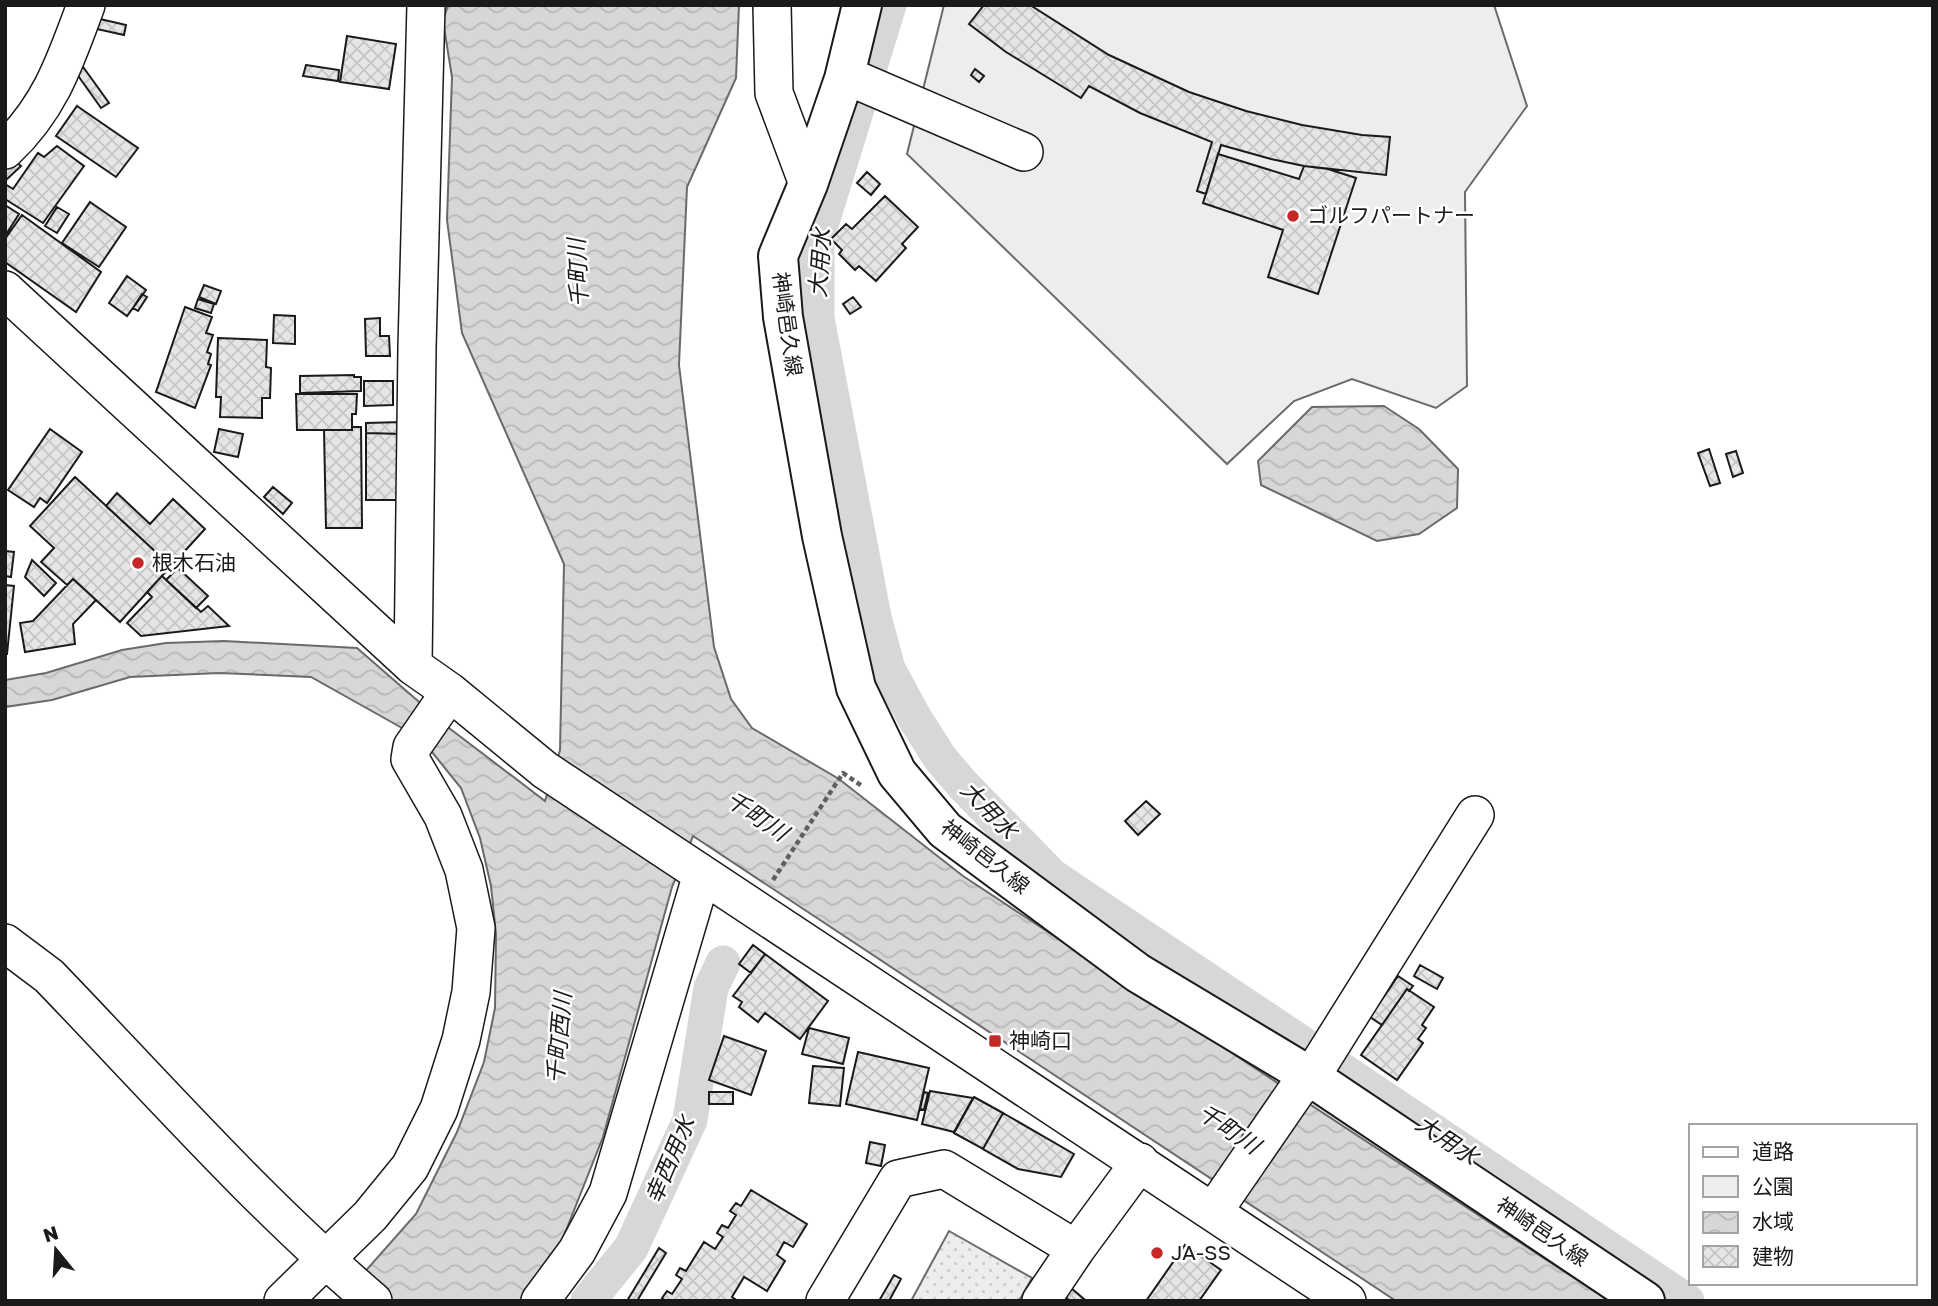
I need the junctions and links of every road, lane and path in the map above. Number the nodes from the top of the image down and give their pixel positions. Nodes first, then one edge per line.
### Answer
1 (86, 5) edge
2 (426, 5) edge
3 (772, 5) edge
4 (862, 5) edge
5 (859, 83) junction
6 (5, 150) edge
7 (1024, 152) dead end
8 (808, 184) junction
9 (5, 290) edge
10 (413, 666) junction
11 (444, 699) junction
12 (839, 779) dead end
13 (1475, 815) dead end
14 (693, 869) junction
15 (771, 883) dead end
16 (5, 943) edge
17 (1304, 1084) junction
18 (1140, 1162) junction
19 (1219, 1205) junction
20 (1076, 1249) junction
21 (331, 1264) junction
22 (1335, 1298) edge
23 (283, 1301) edge
24 (373, 1301) edge
25 (540, 1301) edge
26 (825, 1301) edge
27 (1041, 1301) edge
28 (1645, 1301) edge

1 - 6 street
2 - 10 street
3 - 8 street
4 - 5 main road, 神崎邑久線
5 - 7 street
5 - 8 main road, 神崎邑久線
8 - 17 main road, 神崎邑久線
9 - 10 street
10 - 11 street
11 - 14 street
11 - 21 street
12 - 15 path
13 - 17 street
14 - 18 street
14 - 25 street
16 - 21 street
17 - 19 street
17 - 28 main road, 神崎邑久線
18 - 19 street
18 - 20 street
19 - 22 street
20 - 26 street
20 - 27 street
21 - 23 street
21 - 24 street

